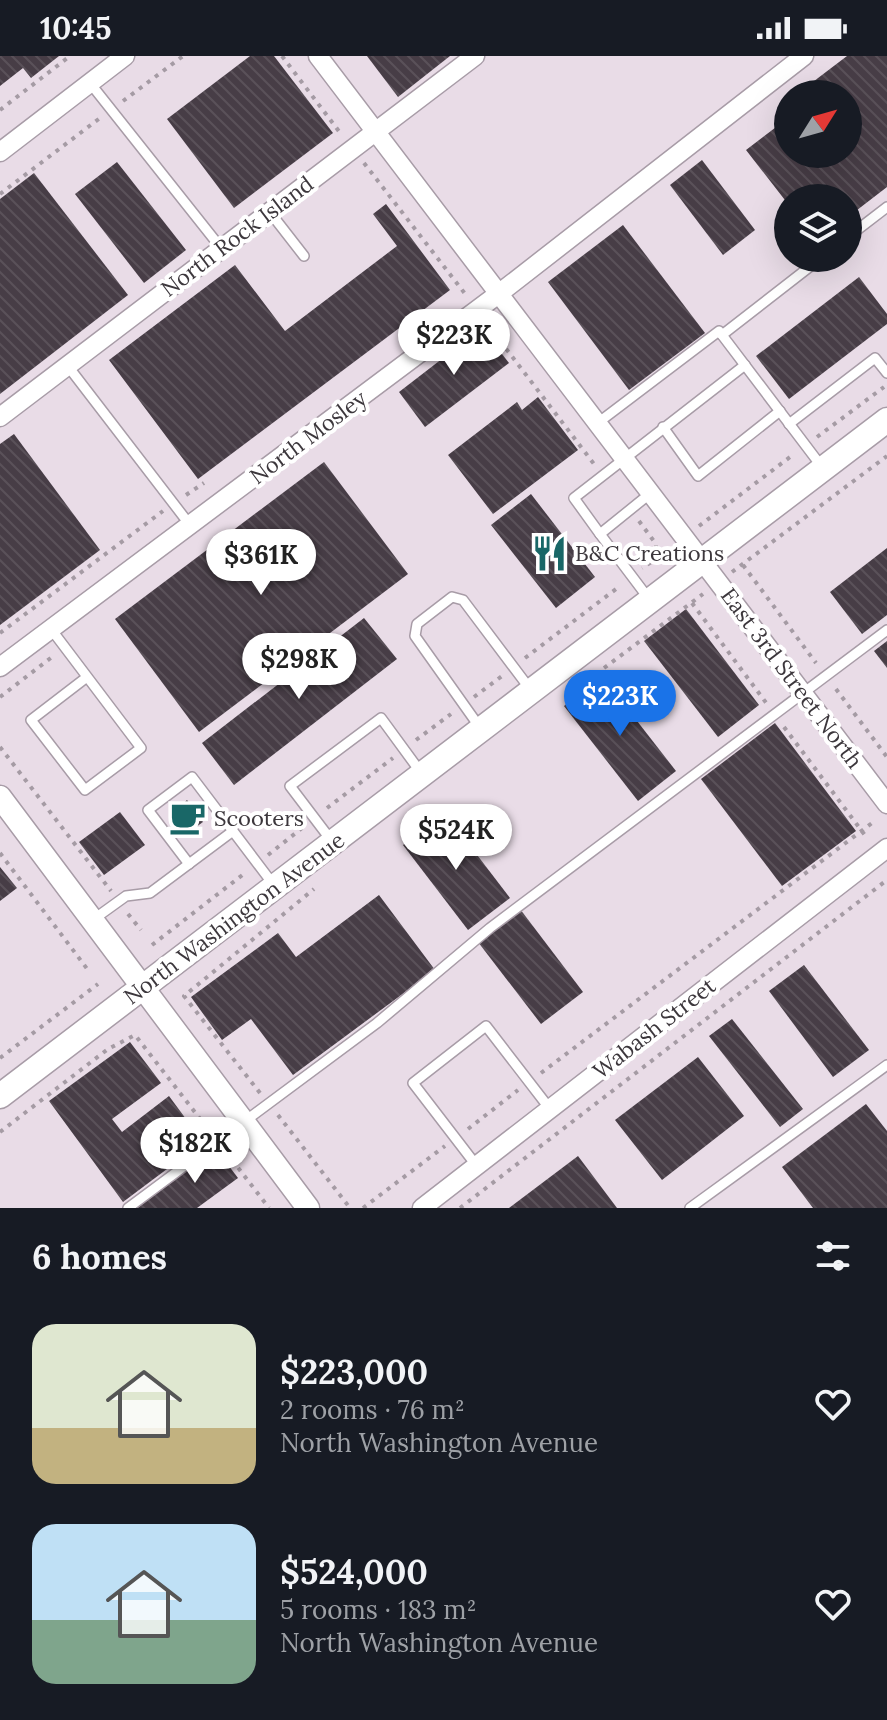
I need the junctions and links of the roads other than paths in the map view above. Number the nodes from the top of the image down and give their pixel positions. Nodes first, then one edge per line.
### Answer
1 (125, 56) edge
2 (318, 56) edge
3 (475, 56) edge
4 (804, 56) edge
5 (90, 83) junction
6 (376, 130) junction
7 (0, 152) edge
8 (887, 207) edge
9 (269, 211) junction
10 (862, 226) edge
11 (221, 248) junction
12 (304, 256) dead end
13 (803, 272) edge
14 (501, 292) junction
15 (722, 335) junction
16 (67, 365) junction
17 (745, 365) junction
18 (887, 373) edge
19 (780, 411) junction
20 (0, 417) edge
21 (887, 420) edge
22 (599, 422) junction
23 (789, 424) junction
24 (663, 427) junction
25 (625, 456) junction
26 (824, 469) junction
27 (652, 492) junction
28 (190, 525) junction
29 (600, 534) junction
30 (705, 561) junction
31 (651, 602) junction
32 (51, 629) junction
33 (887, 630) edge
34 (0, 667) edge
35 (87, 677) junction
36 (532, 692) junction
37 (803, 693) junction
38 (482, 730) junction
39 (422, 775) junction
40 (0, 797) edge
41 (883, 811) edge
42 (233, 831) junction
43 (333, 843) junction
44 (883, 852) edge
45 (189, 864) junction
46 (275, 886) junction
47 (94, 919) junction
48 (143, 987) junction
49 (887, 1065) edge
50 (0, 1096) edge
51 (550, 1109) junction
52 (243, 1120) junction
53 (476, 1165) junction
54 (128, 1208) edge
55 (308, 1208) edge
56 (422, 1208) edge
57 (690, 1208) edge

1 - 5 street
2 - 6 street, East 3rd Street North
3 - 6 street, North Rock Island
4 - 14 street, North Mosley
5 - 7 street
5 - 11 lane
6 - 9 street, North Rock Island
6 - 14 street, East 3rd Street North
8 - 10 lane
9 - 11 street, North Rock Island
9 - 12 lane
11 - 16 street, North Rock Island
13 - 15 lane
14 - 22 street, East 3rd Street North
14 - 28 street, North Mosley
15 - 17 lane
15 - 22 lane
16 - 20 street, North Rock Island
16 - 28 lane
17 - 19 lane
17 - 24 lane
18 - 23 lane
19 - 23 lane
19 - 24 lane
21 - 26 main road, North Washington Avenue
22 - 25 street, East 3rd Street North
23 - 26 lane
24 - 25 lane
25 - 27 street, East 3rd Street North
25 - 29 lane
26 - 30 main road, North Washington Avenue
27 - 29 lane
27 - 30 street, East 3rd Street North
28 - 32 street, North Mosley
29 - 31 lane
30 - 31 main road, North Washington Avenue
30 - 37 street, East 3rd Street North
31 - 36 main road, North Washington Avenue
32 - 34 street, North Mosley
32 - 35 lane
33 - 37 lane
35 - 35 lane
36 - 38 main road, North Washington Avenue
36 - 38 lane
37 - 41 street, East 3rd Street North
37 - 52 lane
38 - 39 main road, North Washington Avenue
39 - 43 main road, North Washington Avenue
39 - 43 lane
40 - 47 street
42 - 45 lane
42 - 45 lane
42 - 46 lane
43 - 46 main road, North Washington Avenue
44 - 51 street, Wabash Street
45 - 47 lane
46 - 48 main road, North Washington Avenue
47 - 48 street
48 - 50 main road, North Washington Avenue
48 - 52 street
49 - 57 lane
51 - 53 street, Wabash Street
51 - 53 lane
52 - 54 lane
52 - 55 street
53 - 56 street, Wabash Street

